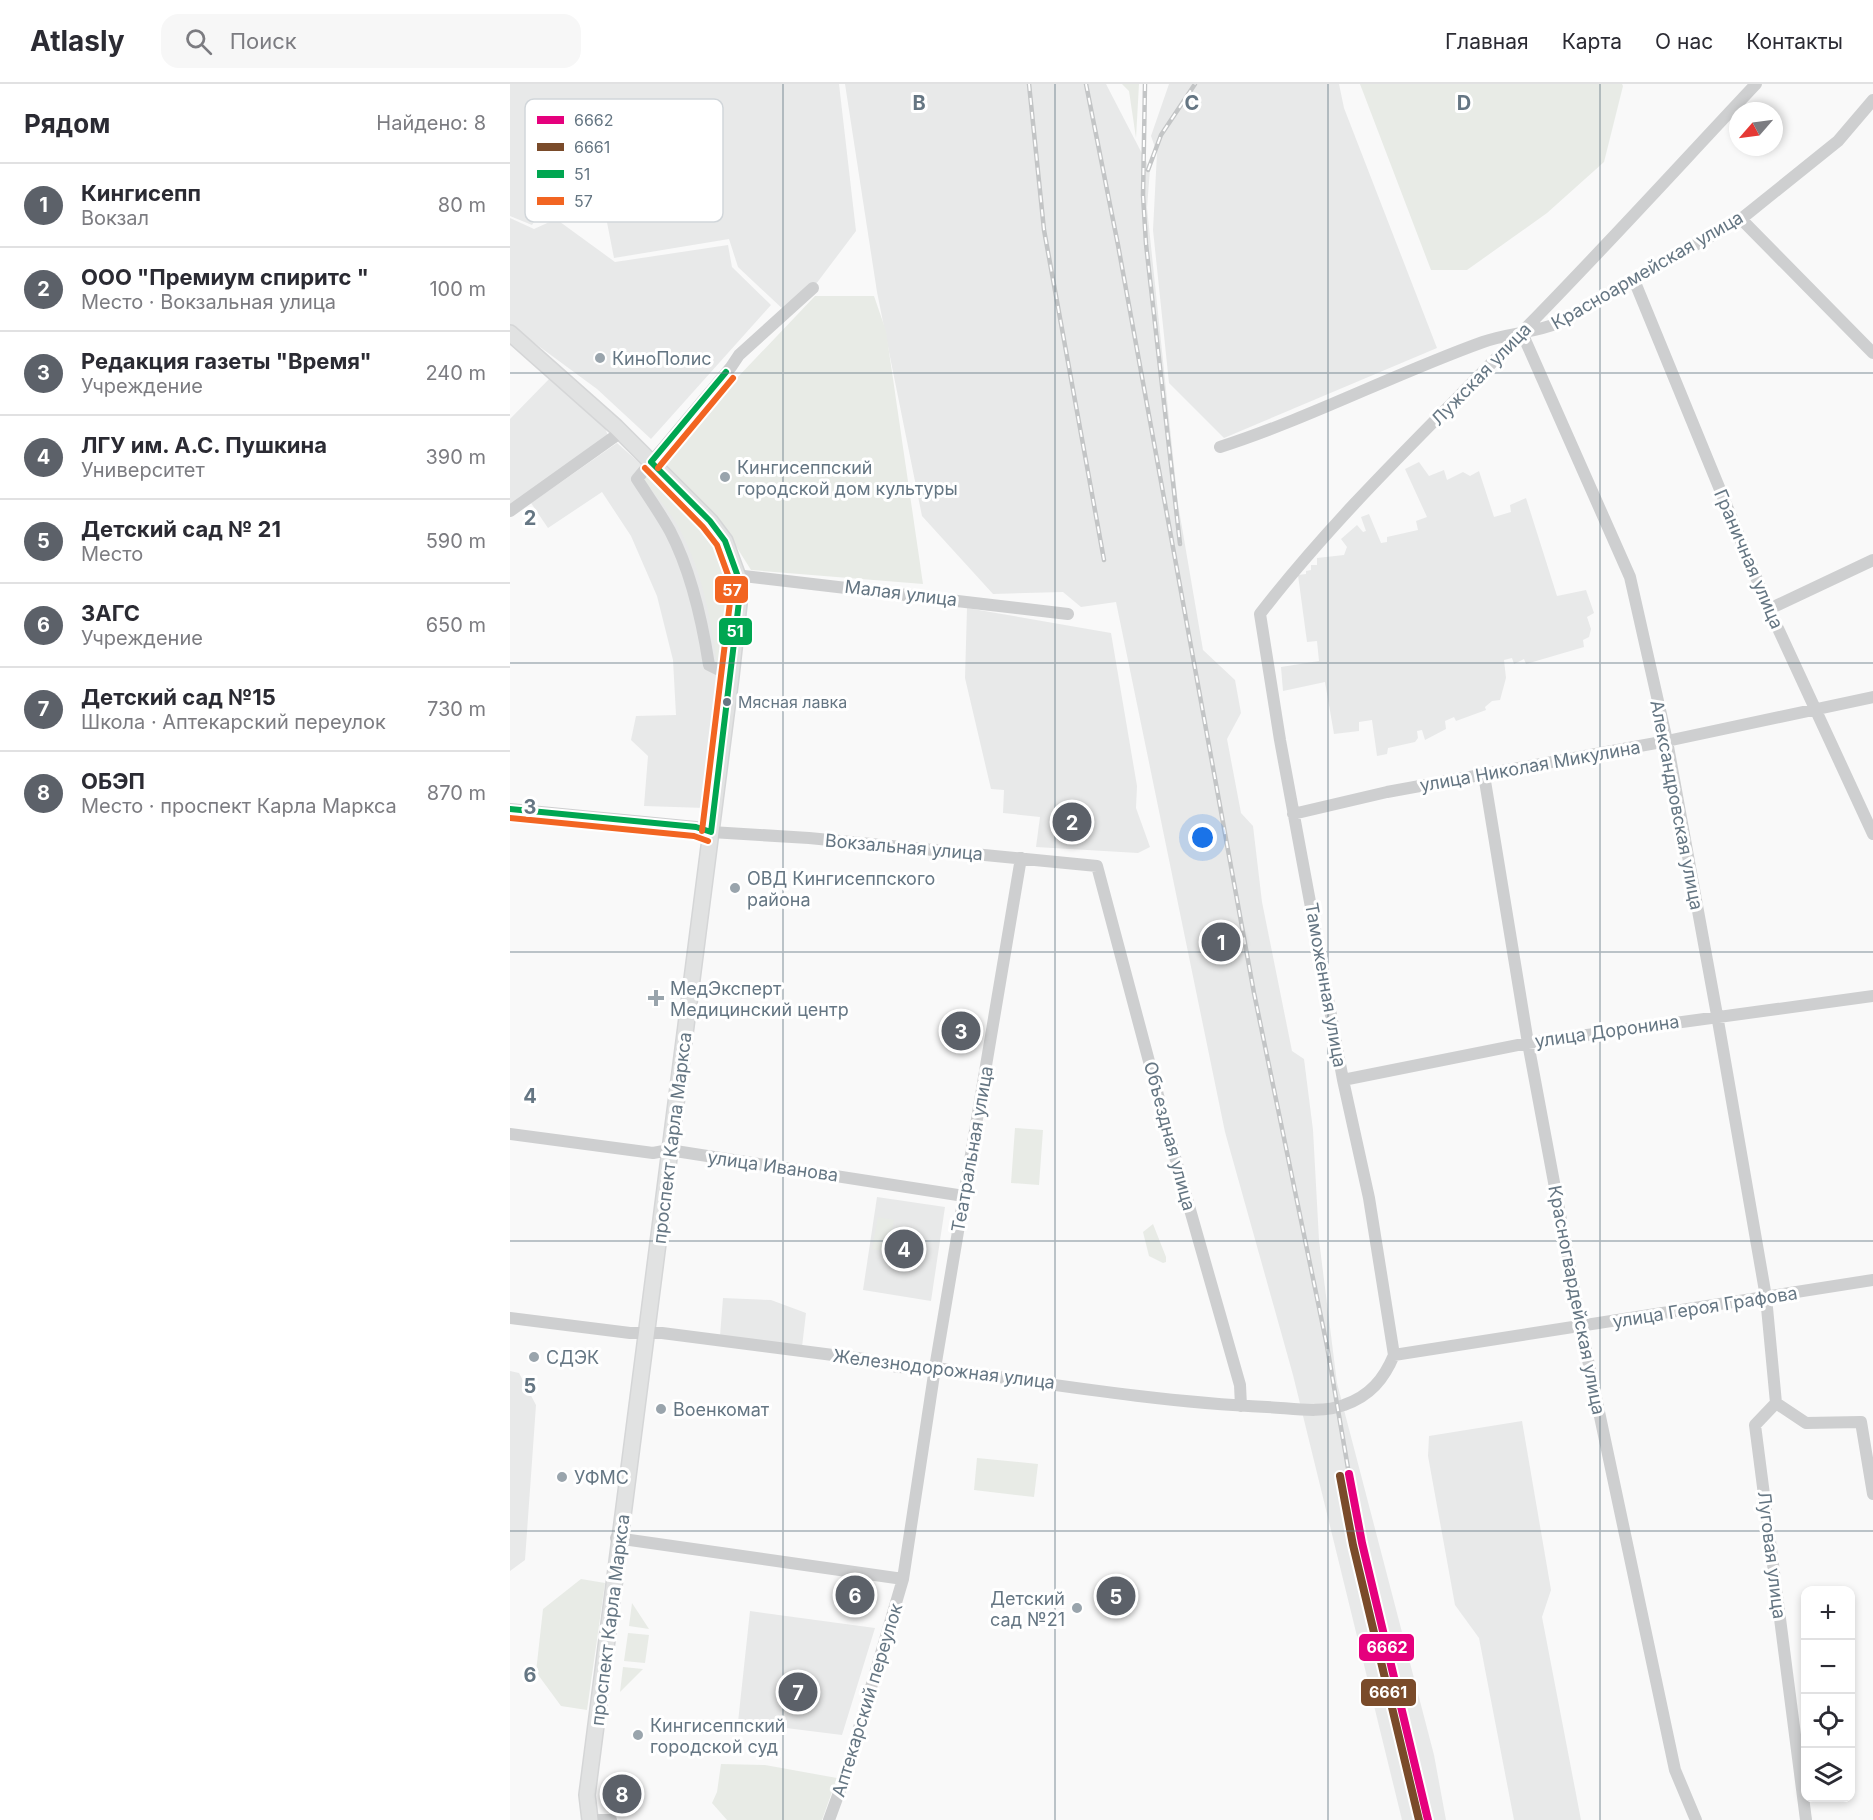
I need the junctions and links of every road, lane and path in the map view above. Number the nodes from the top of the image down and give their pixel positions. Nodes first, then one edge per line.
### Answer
1 (1756, 84) edge
2 (1873, 100) edge
3 (1741, 219) junction
4 (1634, 280) junction
5 (813, 288) dead end
6 (1522, 333) junction
7 (510, 335) edge
8 (1873, 353) edge
9 (619, 433) junction
10 (1220, 447) dead end
11 (651, 464) junction
12 (510, 511) edge
13 (1873, 560) edge
14 (737, 575) junction
15 (1769, 609) junction
16 (1068, 614) dead end
17 (1260, 614) joint
18 (729, 675) junction
19 (1873, 697) edge
20 (1814, 708) junction
21 (1667, 741) junction
22 (1484, 775) junction
23 (510, 809) edge
24 (1293, 814) junction
25 (709, 831) junction
26 (1873, 834) edge
27 (1021, 858) junction
28 (1097, 866) joint
29 (1873, 996) edge
30 (1718, 1015) junction
31 (1528, 1042) junction
32 (1343, 1080) junction
33 (510, 1134) edge
34 (667, 1150) junction
35 (964, 1196) junction
36 (1873, 1280) edge
37 (1766, 1297) junction
38 (510, 1318) edge
39 (1581, 1327) junction
40 (644, 1333) junction
41 (1394, 1355) junction
42 (935, 1368) junction
43 (1776, 1402) junction
44 (1241, 1406) junction
45 (1873, 1494) edge
46 (618, 1538) junction
47 (903, 1579) junction
48 (590, 1820) edge
49 (598, 1820) edge
50 (611, 1820) edge
51 (829, 1820) edge
52 (1696, 1820) edge
53 (1806, 1820) edge

1 - 6 street, Лужская улица
2 - 3 street, Красноармейская улица
3 - 4 street, Красноармейская улица
3 - 8 street
4 - 6 street, Красноармейская улица
4 - 15 street, Граничная улица
5 - 11 street
6 - 10 street, Красноармейская улица
6 - 17 street, Лужская улица
6 - 21 street, Александровская улица
7 - 9 main road, проспект Карла Маркса
9 - 11 main road, проспект Карла Маркса
9 - 12 street
11 - 14 main road, проспект Карла Маркса
11 - 18 street
13 - 15 street
14 - 16 street, Малая улица
14 - 18 main road, проспект Карла Маркса
15 - 20 street, Граничная улица
17 - 24 street, Таможенная улица
18 - 25 main road, проспект Карла Маркса
19 - 20 street, улица Николая Микулина
20 - 21 street, улица Николая Микулина
20 - 26 street, Граничная улица
21 - 22 street, улица Николая Микулина
21 - 30 street, Александровская улица
22 - 24 street, улица Николая Микулина
22 - 31 street, Красногвардейская улица
23 - 25 street, Вокзальная улица
24 - 32 street, Таможенная улица
25 - 27 street, Вокзальная улица
25 - 34 main road, проспект Карла Маркса
27 - 28 street, Вокзальная улица
27 - 35 street, Театральная улица
28 - 44 street, Объездная улица
29 - 30 street, улица Доронина
30 - 31 street, улица Доронина
30 - 37 street, Александровская улица
31 - 32 street, улица Доронина
31 - 39 street, Красногвардейская улица
32 - 41 street, Таможенная улица
33 - 34 street, улица Иванова
34 - 35 street, улица Иванова
34 - 40 main road, проспект Карла Маркса
35 - 42 street, Театральная улица
36 - 37 street, улица Героя Графова
37 - 39 street, улица Героя Графова
37 - 43 street
38 - 40 street, Железнодорожная улица
39 - 41 street, улица Героя Графова
39 - 52 street, Красногвардейская улица
40 - 42 street, Железнодорожная улица
40 - 46 main road, проспект Карла Маркса
41 - 44 street, Железнодорожная улица
42 - 44 street, Железнодорожная улица
42 - 47 street, Аптекарский переулок
43 - 45 street
43 - 53 street, Луговая улица
46 - 47 street, Аптекарский переулок
46 - 48 main road, проспект Карла Маркса
47 - 51 street, Аптекарский переулок
49 - 50 street

